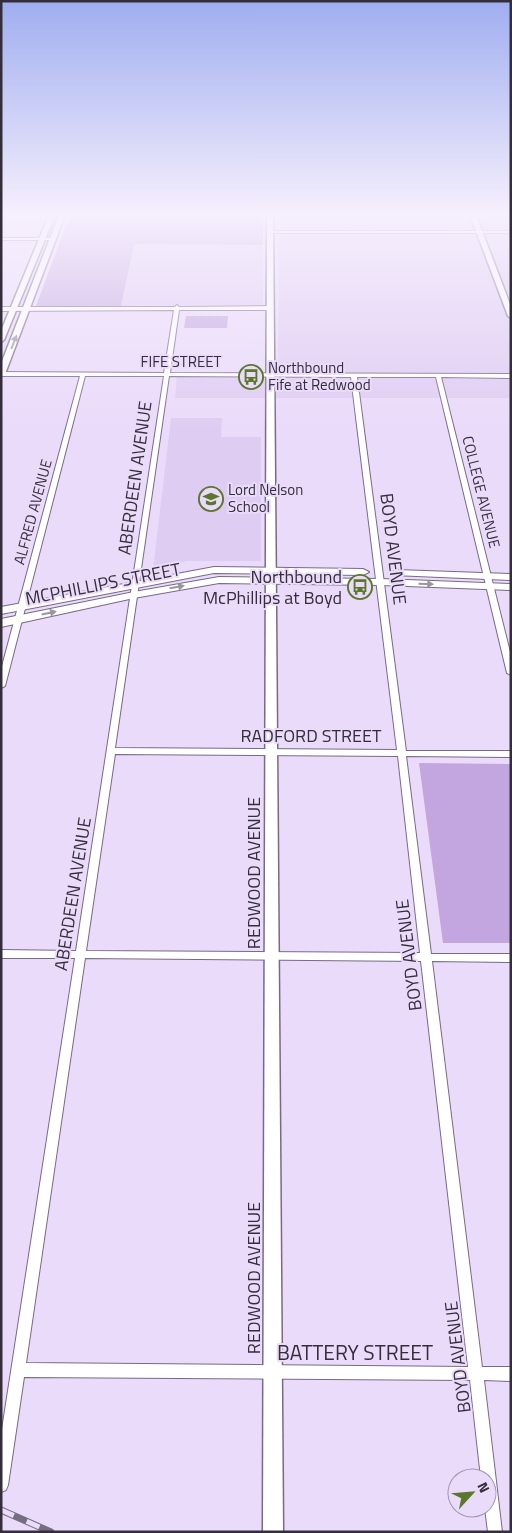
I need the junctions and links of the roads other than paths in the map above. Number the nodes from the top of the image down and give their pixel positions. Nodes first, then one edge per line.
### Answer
1 (23, 287) edge
2 (35, 287) edge
3 (271, 287) edge
4 (500, 287) edge
5 (177, 307) junction
6 (271, 308) junction
7 (1, 309) edge
8 (14, 309) junction
9 (26, 309) junction
10 (511, 316) edge
11 (1, 340) edge
12 (1, 374) edge
13 (83, 374) junction
14 (168, 374) junction
15 (271, 375) junction
16 (354, 375) junction
17 (438, 375) junction
18 (511, 376) edge
19 (271, 575) junction
20 (511, 577) edge
21 (380, 578) junction
22 (489, 581) junction
23 (511, 587) edge
24 (136, 589) junction
25 (1, 611) edge
26 (20, 613) junction
27 (1, 622) edge
28 (511, 673) edge
29 (1, 686) edge
30 (112, 751) junction
31 (273, 752) junction
32 (402, 753) junction
33 (511, 754) edge
34 (1, 954) edge
35 (81, 955) junction
36 (273, 956) junction
37 (426, 957) junction
38 (511, 958) edge
39 (18, 1370) junction
40 (273, 1372) junction
41 (476, 1374) junction
42 (511, 1374) edge
43 (1, 1485) edge
44 (273, 1532) edge
45 (495, 1532) edge

1 - 8 street
2 - 9 street
3 - 6 street, REDWOOD AVENUE
4 - 10 street
5 - 6 street
5 - 9 street
5 - 14 street, ABERDEEN AVENUE
6 - 15 street, REDWOOD AVENUE
7 - 8 street
8 - 9 street
8 - 11 street
12 -> 9 street
12 - 13 street, FIFE STREET
13 - 14 street, FIFE STREET
13 - 26 street, ALFRED AVENUE
14 - 15 street, FIFE STREET
14 - 24 street, ABERDEEN AVENUE
15 - 16 street, FIFE STREET
15 - 19 street, REDWOOD AVENUE
16 - 17 street, FIFE STREET
16 - 21 street, BOYD AVENUE
17 - 18 street, FIFE STREET
17 - 22 street, COLLEGE AVENUE
19 - 21 main road, MCPHILLIPS STREET
19 - 24 main road, MCPHILLIPS STREET
19 - 31 street, REDWOOD AVENUE
20 - 22 main road, MCPHILLIPS STREET
21 - 22 main road, MCPHILLIPS STREET
21 - 32 street, BOYD AVENUE
22 - 23 main road, MCPHILLIPS STREET
22 - 28 street, COLLEGE AVENUE
24 - 26 main road, MCPHILLIPS STREET
24 - 30 street, ABERDEEN AVENUE
25 - 26 main road, MCPHILLIPS STREET
26 - 27 main road, MCPHILLIPS STREET
26 - 29 street, ALFRED AVENUE
30 - 31 street, RADFORD STREET
30 - 35 street, ABERDEEN AVENUE
31 - 32 street, RADFORD STREET
31 - 36 street, REDWOOD AVENUE
32 - 33 street, RADFORD STREET
32 - 37 street, BOYD AVENUE
34 - 35 street
35 - 36 street
35 - 39 street, ABERDEEN AVENUE
36 - 37 street
36 - 40 street, REDWOOD AVENUE
37 - 38 street
37 - 41 street, BOYD AVENUE
39 - 40 street, BATTERY STREET
39 - 43 street, ABERDEEN AVENUE
40 - 41 street, BATTERY STREET
40 - 44 street, REDWOOD AVENUE
41 - 42 street, BATTERY STREET
41 - 45 street, BOYD AVENUE

